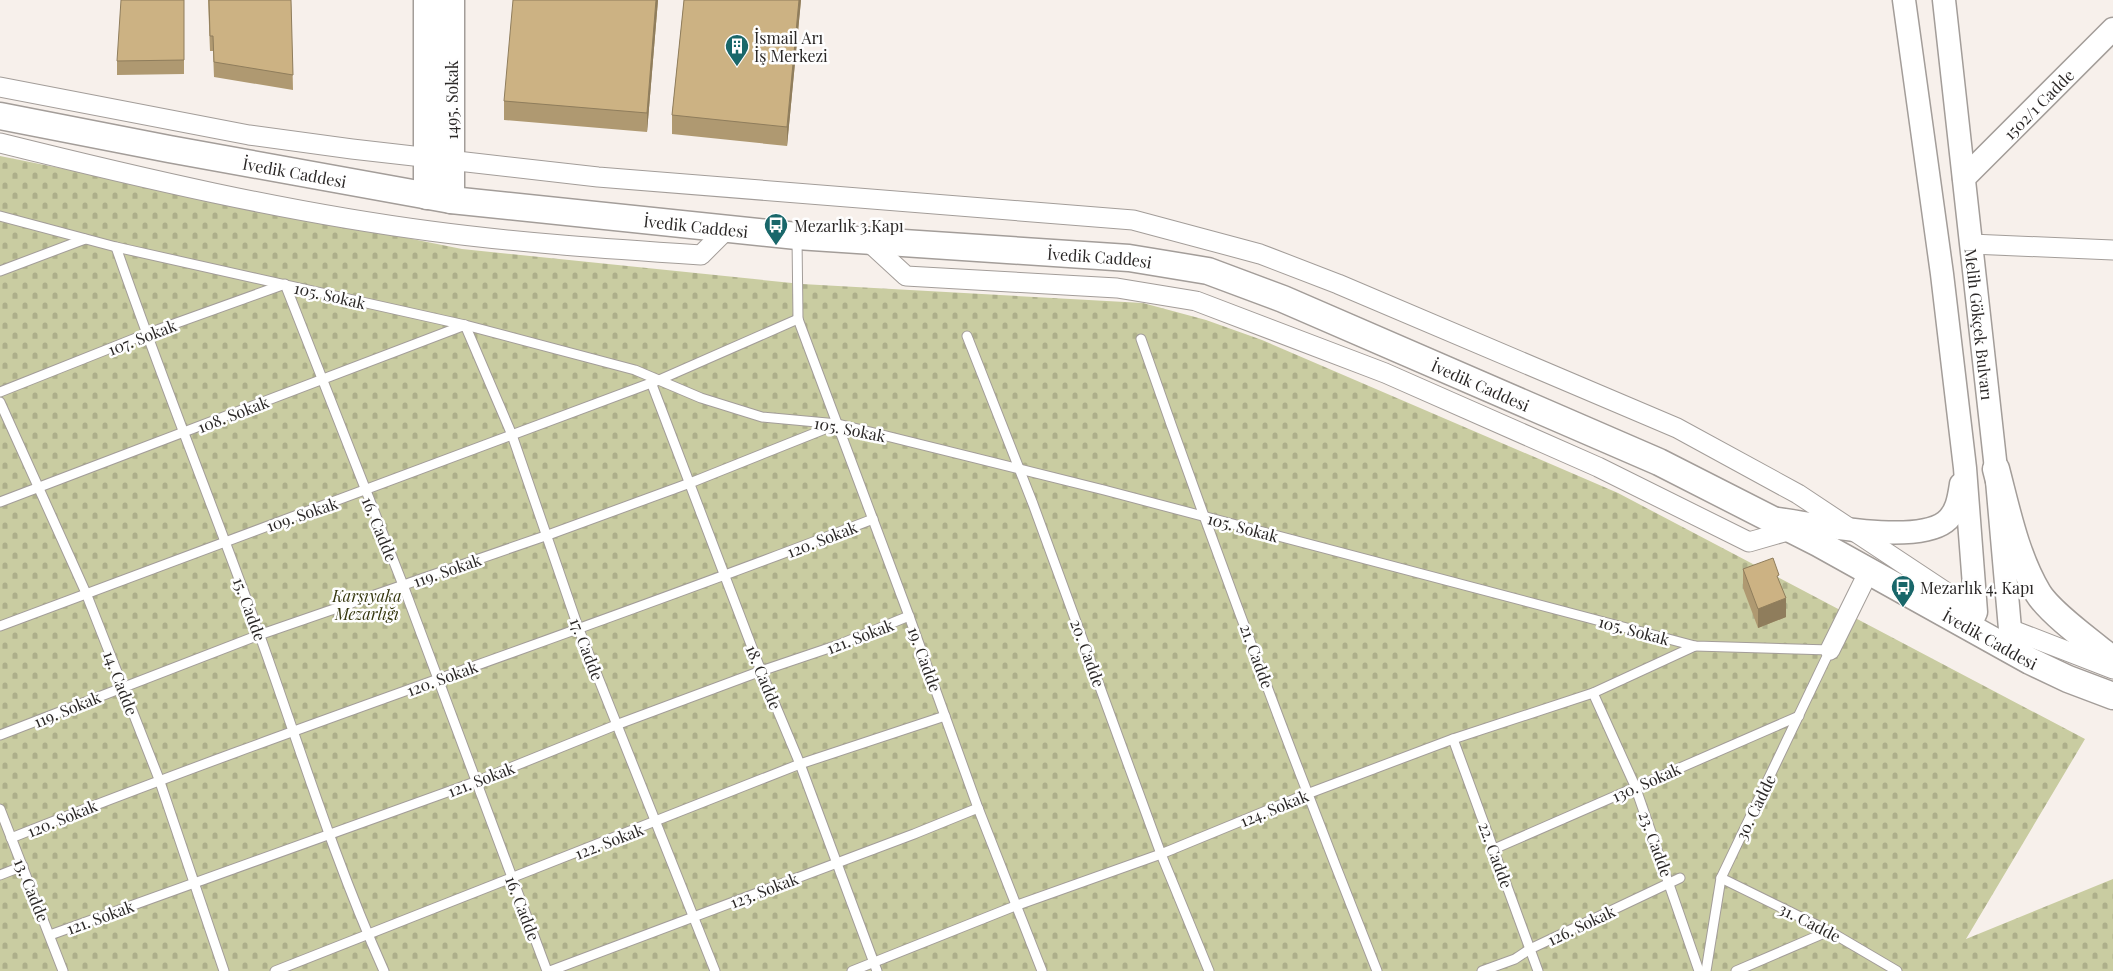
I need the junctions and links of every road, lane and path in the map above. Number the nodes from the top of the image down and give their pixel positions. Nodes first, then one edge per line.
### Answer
1 (427, 0) edge
2 (451, 0) edge
3 (1904, 0) edge
4 (1944, 0) edge
5 (2113, 29) edge
6 (0, 88) edge
7 (0, 116) edge
8 (0, 143) edge
9 (169, 150) junction
10 (439, 159) junction
11 (1964, 178) junction
12 (163, 181) junction
13 (439, 198) junction
14 (0, 216) edge
15 (726, 230) junction
16 (796, 236) junction
17 (85, 239) junction
18 (869, 242) junction
19 (1971, 244) junction
20 (116, 247) junction
21 (2113, 250) edge
22 (0, 272) edge
23 (285, 284) junction
24 (798, 319) junction
25 (465, 325) junction
26 (146, 334) junction
27 (967, 336) dead end
28 (1141, 339) dead end
29 (323, 380) junction
30 (655, 381) junction
31 (0, 392) edge
32 (0, 402) edge
33 (838, 424) junction
34 (183, 433) junction
35 (512, 434) junction
36 (1964, 468) junction
37 (1996, 469) junction
38 (1019, 470) junction
39 (690, 483) junction
40 (39, 488) junction
41 (365, 491) junction
42 (0, 502) edge
43 (1203, 516) junction
44 (1767, 517) junction
45 (873, 519) junction
46 (1849, 528) junction
47 (1791, 530) junction
48 (548, 535) junction
49 (224, 541) junction
50 (1868, 571) junction
51 (725, 576) junction
52 (403, 585) junction
53 (86, 593) junction
54 (909, 616) junction
55 (1972, 620) junction
56 (0, 626) edge
57 (578, 627) junction
58 (259, 635) junction
59 (2009, 639) junction
60 (1695, 646) junction
61 (1830, 650) junction
62 (2113, 660) edge
63 (2113, 669) edge
64 (761, 671) junction
65 (438, 680) junction
66 (123, 687) junction
67 (1593, 693) junction
68 (2113, 696) edge
69 (945, 716) junction
70 (1799, 716) junction
71 (616, 725) junction
72 (293, 730) junction
73 (0, 735) edge
74 (1453, 739) junction
75 (800, 764) junction
76 (159, 779) junction
77 (475, 782) junction
78 (1635, 786) junction
79 (1307, 794) junction
80 (978, 808) junction
81 (0, 809) edge
82 (654, 823) junction
83 (329, 835) junction
84 (11, 838) junction
85 (1494, 849) junction
86 (1162, 854) junction
87 (838, 862) junction
88 (22, 866) junction
89 (0, 875) edge
90 (512, 878) junction
91 (1680, 878) dead end
92 (1720, 878) junction
93 (195, 882) junction
94 (1670, 883) junction
95 (1014, 906) junction
96 (692, 917) junction
97 (1829, 931) junction
98 (367, 934) junction
99 (50, 935) junction
100 (1530, 949) junction
101 (875, 967) edge
102 (63, 971) edge
103 (224, 971) edge
104 (275, 971) edge
105 (384, 971) edge
106 (548, 971) edge
107 (715, 971) edge
108 (852, 971) edge
109 (1042, 971) edge
110 (1209, 971) edge
111 (1377, 971) edge
112 (1482, 971) edge
113 (1538, 971) edge
114 (1699, 971) edge
115 (1706, 971) edge
116 (1736, 971) edge
117 (1897, 971) edge

1 - 10 main road, 1495. Sokak
2 - 10 main road, 1495. Sokak
3 - 36 street, Melih Gökçek Bulvarı
4 - 11 street, Melih Gökçek Bulvarı
5 - 11 street, 1502/1 Cadde
6 - 10 street
7 - 9 main road, İvedik Caddesi
8 - 12 street
9 - 12 street
9 - 13 main road, İvedik Caddesi
10 - 13 main road, 1495. Sokak
10 - 46 street
11 - 19 street, Melih Gökçek Bulvarı
12 - 15 street
13 - 15 main road, İvedik Caddesi
14 - 17 lane, 105. Sokak
15 - 16 main road, İvedik Caddesi
16 - 18 main road, İvedik Caddesi
16 - 24 lane, 19. Cadde
17 - 20 lane, 105. Sokak
17 - 22 lane
18 - 44 main road, İvedik Caddesi
18 - 47 street
19 - 21 street
19 - 37 street, Melih Gökçek Bulvarı
20 - 23 lane, 105. Sokak
20 - 26 lane, 15. Cadde
23 - 25 lane, 105. Sokak
23 - 26 lane, 107. Sokak
23 - 29 lane, 16. Cadde
24 - 30 lane
24 - 33 lane, 19. Cadde
25 - 29 lane, 108. Sokak
25 - 30 lane, 105. Sokak
25 - 35 lane, 17. Cadde
26 - 31 lane, 107. Sokak
26 - 34 lane, 15. Cadde
27 - 38 lane, 20. Cadde
28 - 43 lane, 21. Cadde
29 - 34 lane, 108. Sokak
29 - 41 lane, 16. Cadde
30 - 33 lane, 105. Sokak
30 - 35 lane, 109. Sokak
30 - 39 lane, 18. Cadde
32 - 40 lane, 14. Cadde
33 - 38 lane, 105. Sokak
33 - 39 lane, 119. Sokak
33 - 45 lane, 19. Cadde
34 - 40 lane, 108. Sokak
34 - 49 lane, 15. Cadde
35 - 41 lane, 109. Sokak
35 - 48 lane, 17. Cadde
36 - 46 street
36 - 55 street, Melih Gökçek Bulvarı
37 - 59 street, Melih Gökçek Bulvarı
37 - 62 main road
38 - 43 lane, 105. Sokak
38 - 86 lane, 20. Cadde
39 - 48 lane, 119. Sokak
39 - 51 lane, 18. Cadde
40 - 42 lane, 108. Sokak
40 - 53 lane, 14. Cadde
41 - 49 lane, 109. Sokak
41 - 52 lane, 16. Cadde
43 - 60 lane, 105. Sokak
43 - 79 lane, 21. Cadde
44 - 46 street
44 - 47 main road, İvedik Caddesi
45 - 51 lane, 120. Sokak
45 - 54 lane, 19. Cadde
46 - 55 street
47 - 50 main road, İvedik Caddesi
48 - 52 lane, 119. Sokak
48 - 57 lane, 17. Cadde
49 - 53 lane, 109. Sokak
49 - 58 lane, 15. Cadde
50 - 55 main road, İvedik Caddesi
50 - 61 street
51 - 57 lane, 120. Sokak
51 - 64 lane, 18. Cadde
52 - 58 lane, 119. Sokak
52 - 65 lane, 16. Cadde
53 - 56 lane, 109. Sokak
53 - 66 lane, 14. Cadde
54 - 64 lane, 121. Sokak
54 - 69 lane, 19. Cadde
55 - 59 main road, İvedik Caddesi
57 - 65 lane, 120. Sokak
57 - 71 lane, 17. Cadde
58 - 66 lane, 119. Sokak
58 - 72 lane, 15. Cadde
59 - 63 street
59 - 68 main road, İvedik Caddesi
60 - 61 lane, 105. Sokak
60 - 67 lane, 124. Sokak
61 - 70 lane, 30. Cadde
64 - 71 lane, 121. Sokak
64 - 75 lane, 18. Cadde
65 - 72 lane, 120. Sokak
65 - 77 lane, 16. Cadde
66 - 73 lane, 119. Sokak
66 - 76 lane, 14. Cadde
67 - 74 lane, 124. Sokak
67 - 78 lane, 23. Cadde
69 - 75 lane, 122. Sokak
69 - 80 lane, 19. Cadde
70 - 78 lane, 130. Sokak
70 - 92 lane, 30. Cadde
71 - 77 lane, 121. Sokak
71 - 82 lane, 17. Cadde
72 - 76 lane, 120. Sokak
72 - 83 lane, 15. Cadde
74 - 79 lane, 124. Sokak
74 - 85 lane, 22. Cadde
75 - 82 lane, 122. Sokak
75 - 87 lane, 18. Cadde
76 - 84 lane, 120. Sokak
76 - 93 lane, 14. Cadde
77 - 83 lane, 121. Sokak
77 - 90 lane, 16. Cadde
78 - 85 lane, 130. Sokak
78 - 94 lane, 23. Cadde
79 - 86 lane, 124. Sokak
79 - 111 lane, 21. Cadde
80 - 87 lane, 123. Sokak
80 - 95 lane, 19. Cadde
81 - 84 lane, 13. Cadde
82 - 90 lane, 122. Sokak
82 - 96 lane, 17. Cadde
83 - 93 lane, 121. Sokak
83 - 98 lane, 15. Cadde
84 - 88 lane, 13. Cadde
85 - 100 lane, 22. Cadde
86 - 95 lane, 124. Sokak
86 - 110 lane, 20. Cadde
87 - 96 lane, 123. Sokak
87 - 101 lane, 18. Cadde
88 - 89 lane
88 - 99 lane, 13. Cadde
90 - 98 lane, 122. Sokak
90 - 106 lane, 16. Cadde
91 - 94 lane, 126. Sokak
92 - 97 lane, 31. Cadde
92 - 115 lane, 30. Cadde
93 - 99 lane, 121. Sokak
93 - 103 lane, 14. Cadde
94 - 100 lane, 126. Sokak
94 - 114 lane, 23. Cadde
95 - 101 lane, 124. Sokak
95 - 109 lane, 19. Cadde
96 - 106 lane, 123. Sokak
96 - 107 lane, 17. Cadde
97 - 116 lane
97 - 117 lane, 31. Cadde
98 - 104 lane, 122. Sokak
98 - 105 lane, 15. Cadde
99 - 102 lane, 13. Cadde
100 - 112 lane, 126. Sokak
100 - 113 lane, 22. Cadde
101 - 108 lane, 124. Sokak

